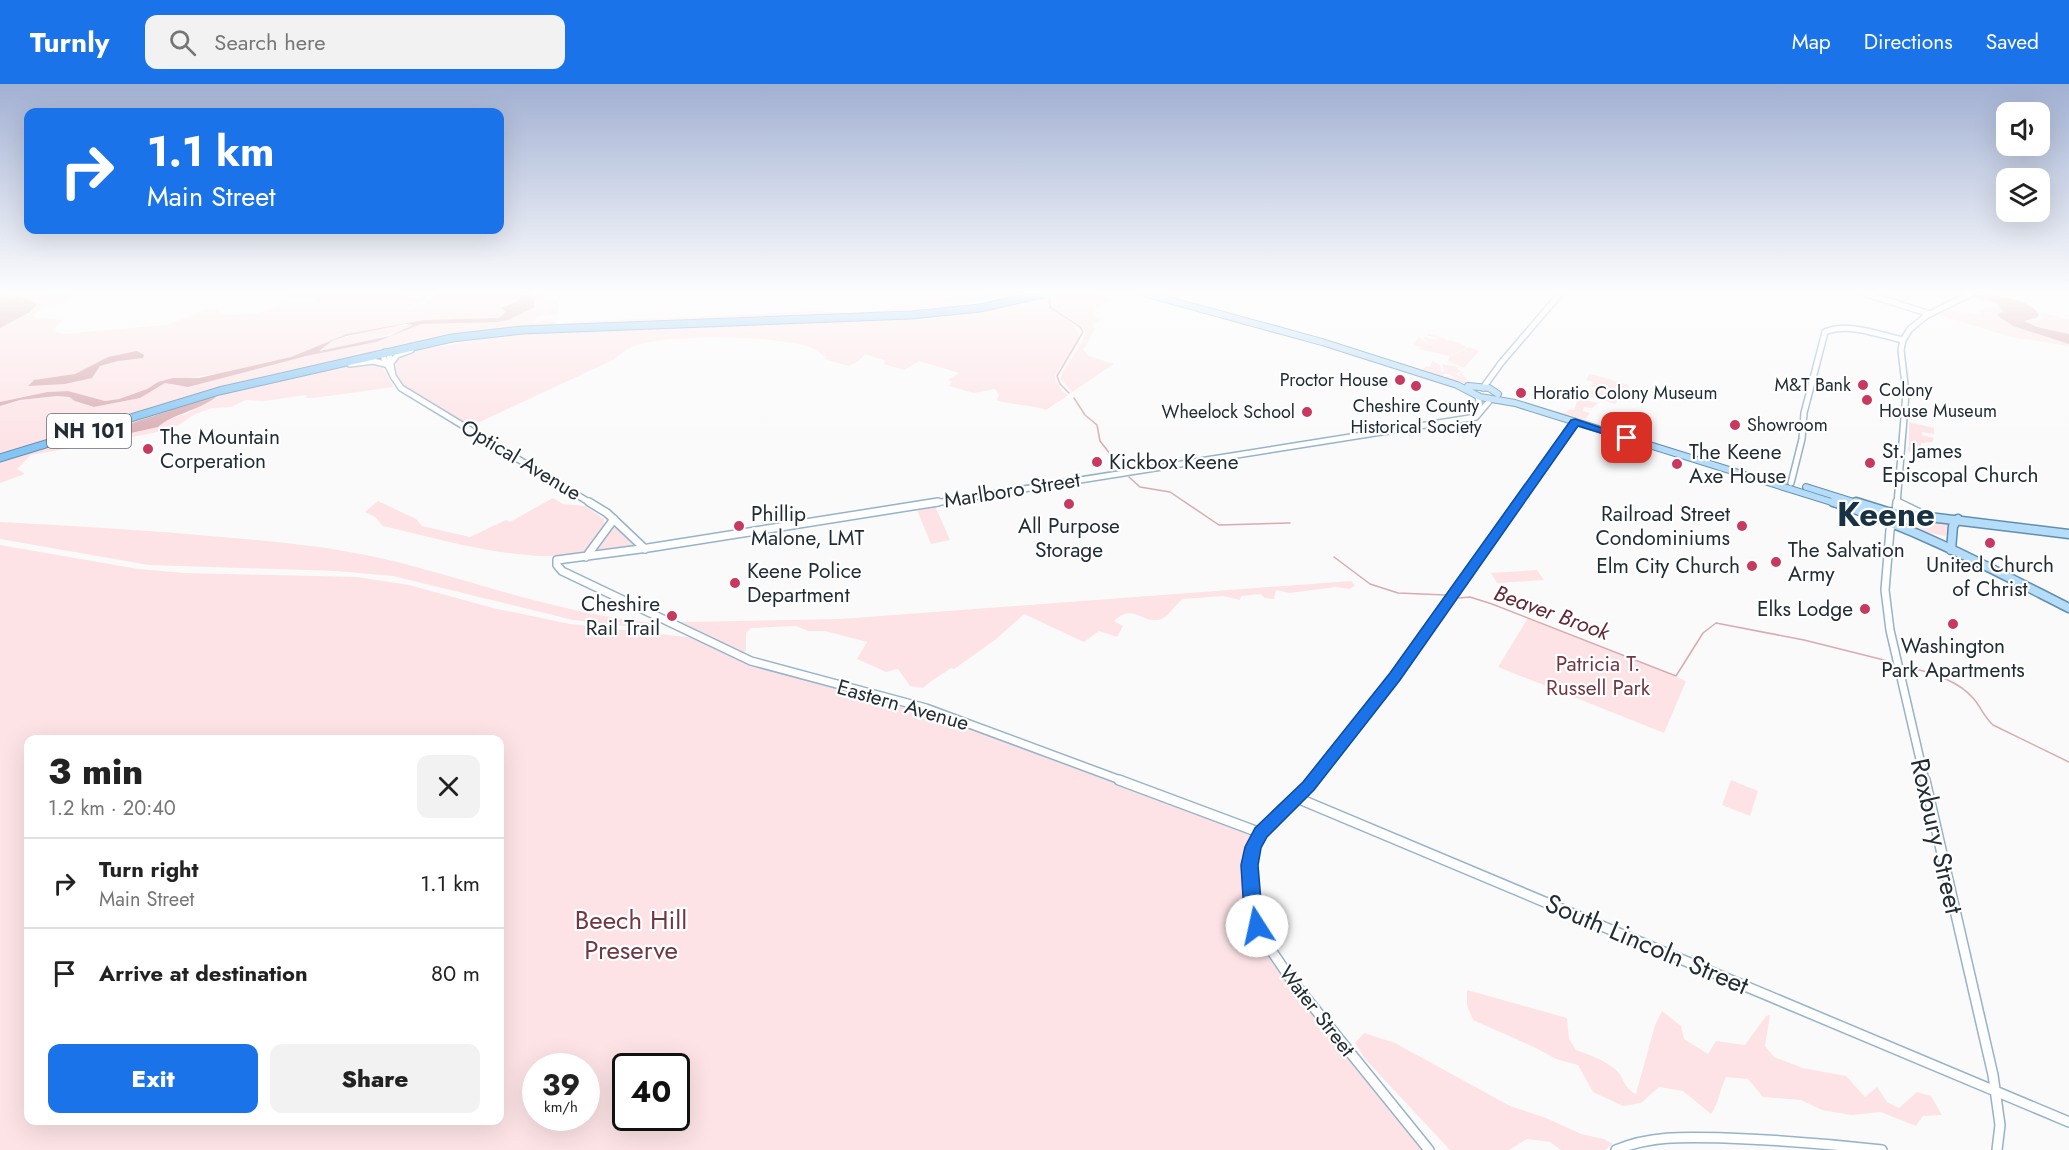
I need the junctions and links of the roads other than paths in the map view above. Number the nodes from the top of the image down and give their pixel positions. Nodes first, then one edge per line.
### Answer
1 (437, 344) edge
2 (443, 344) edge
3 (1324, 344) edge
4 (1517, 344) edge
5 (1521, 344) edge
6 (1822, 344) edge
7 (1902, 344) edge
8 (415, 349) junction
9 (386, 354) junction
10 (388, 363) junction
11 (330, 367) junction
12 (1479, 391) junction
13 (1495, 396) junction
14 (1504, 401) junction
15 (178, 403) junction
16 (1472, 417) junction
17 (1575, 422) junction
18 (0, 458) edge
19 (1791, 483) junction
20 (1897, 502) junction
21 (1875, 511) junction
22 (1896, 512) junction
23 (1918, 514) junction
24 (614, 519) junction
25 (1894, 522) junction
26 (1956, 523) junction
27 (1908, 527) junction
28 (2069, 534) edge
29 (1928, 537) junction
30 (1951, 539) junction
31 (645, 549) junction
32 (1951, 550) junction
33 (586, 557) junction
34 (556, 560) joint
35 (2069, 608) edge
36 (1297, 798) junction
37 (1261, 833) junction
38 (1996, 1090) junction
39 (2069, 1122) edge
40 (1429, 1150) edge
41 (1616, 1150) edge
42 (1882, 1150) edge
43 (1997, 1150) edge

1 - 9 highway, NH 101
2 - 8 highway, NH 101
3 - 12 main road
4 - 12 street
5 - 13 street
6 - 19 street
7 - 20 street
8 - 9 highway, NH 101
8 - 10 street
9 - 10 street
9 - 11 highway, NH 101
9 - 15 highway, NH 101
10 - 11 street
10 - 24 street, Optical Avenue
11 - 15 highway, NH 101
12 - 13 main road
12 - 16 street
13 - 14 main road
13 - 16 street
13 - 19 main road
14 - 16 street
14 - 17 main road
15 - 18 highway, NH 101
16 - 31 street, Marlboro Street
17 - 21 main road
17 - 36 street, Water Street
19 - 21 main road
20 - 22 street
20 - 23 street
21 - 22 main road
21 - 25 main road
22 - 23 main road
22 - 25 main road
23 - 26 main road
23 - 27 main road
24 - 31 street, Optical Avenue
24 - 33 street
25 - 27 main road
25 - 38 street, Roxbury Street
26 - 28 main road
26 - 30 main road
27 - 29 main road
29 - 30 main road
29 - 32 main road
30 - 32 main road
31 - 33 street, Marlboro Street
32 - 35 main road
33 - 34 street, Marlboro Street
34 - 37 street, Eastern Avenue
36 - 37 street, Water Street
36 - 38 street, South Lincoln Street
37 - 40 street, Water Street
38 - 39 street, South Lincoln Street
38 - 43 street, Roxbury Street
41 - 42 street

